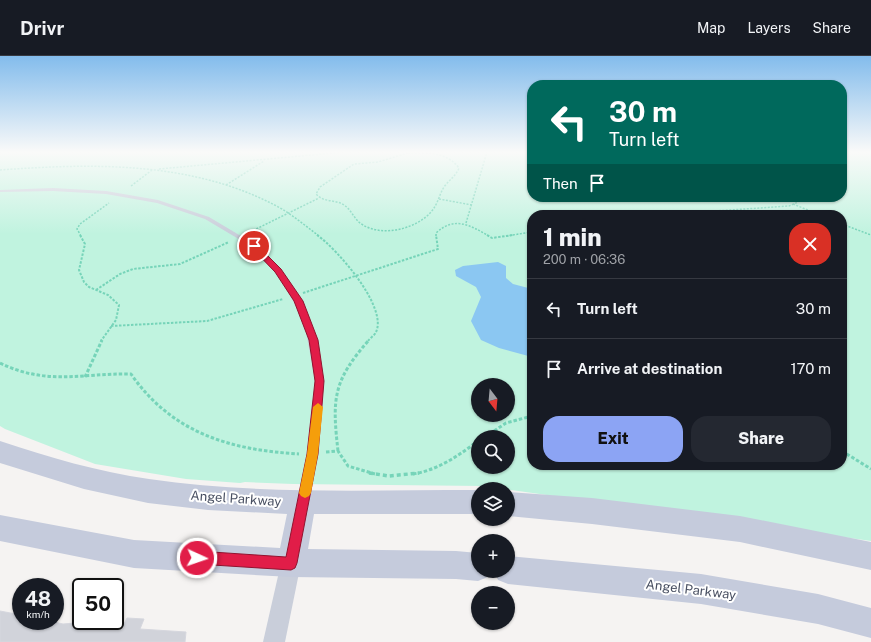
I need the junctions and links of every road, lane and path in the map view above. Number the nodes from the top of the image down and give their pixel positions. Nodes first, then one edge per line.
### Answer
1 (141, 179) edge
2 (235, 179) edge
3 (333, 179) edge
4 (452, 179) edge
5 (480, 179) edge
6 (226, 185) dead end
7 (0, 191) edge
8 (121, 194) junction
9 (319, 198) junction
10 (439, 199) junction
11 (795, 202) edge
12 (793, 204) junction
13 (472, 205) junction
14 (730, 210) edge
15 (808, 210) edge
16 (466, 224) junction
17 (847, 226) edge
18 (527, 233) edge
19 (241, 236) junction
20 (871, 236) edge
21 (96, 290) junction
22 (295, 295) junction
23 (111, 326) junction
24 (0, 363) edge
25 (85, 377) junction
26 (527, 417) edge
27 (495, 430) edge
28 (471, 446) edge
29 (0, 452) edge
30 (313, 454) junction
31 (847, 454) edge
32 (871, 469) edge
33 (303, 502) junction
34 (471, 502) edge
35 (515, 505) edge
36 (0, 528) edge
37 (871, 556) edge
38 (291, 563) junction
39 (471, 566) edge
40 (515, 571) edge
41 (871, 623) edge
42 (274, 642) edge

1 - 8 path
2 - 6 path
3 - 9 path
4 - 10 path
5 - 13 path
7 - 8 lane
8 - 19 lane
8 - 21 path
9 - 10 path
9 - 19 path
10 - 13 path
11 - 12 path
12 - 14 path
12 - 15 path
13 - 16 path
16 - 18 path
16 - 22 path
17 - 20 path
19 - 21 path
19 - 22 lane
21 - 23 path
22 - 23 path
22 - 30 lane
23 - 25 path
24 - 25 path
25 - 30 path
26 - 27 path
28 - 30 path
29 - 33 main road, Angel Parkway
30 - 33 lane
31 - 32 path
33 - 34 main road, Angel Parkway
33 - 38 main road
35 - 37 main road
36 - 38 main road
38 - 39 main road
38 - 42 street
40 - 41 main road, Angel Parkway

